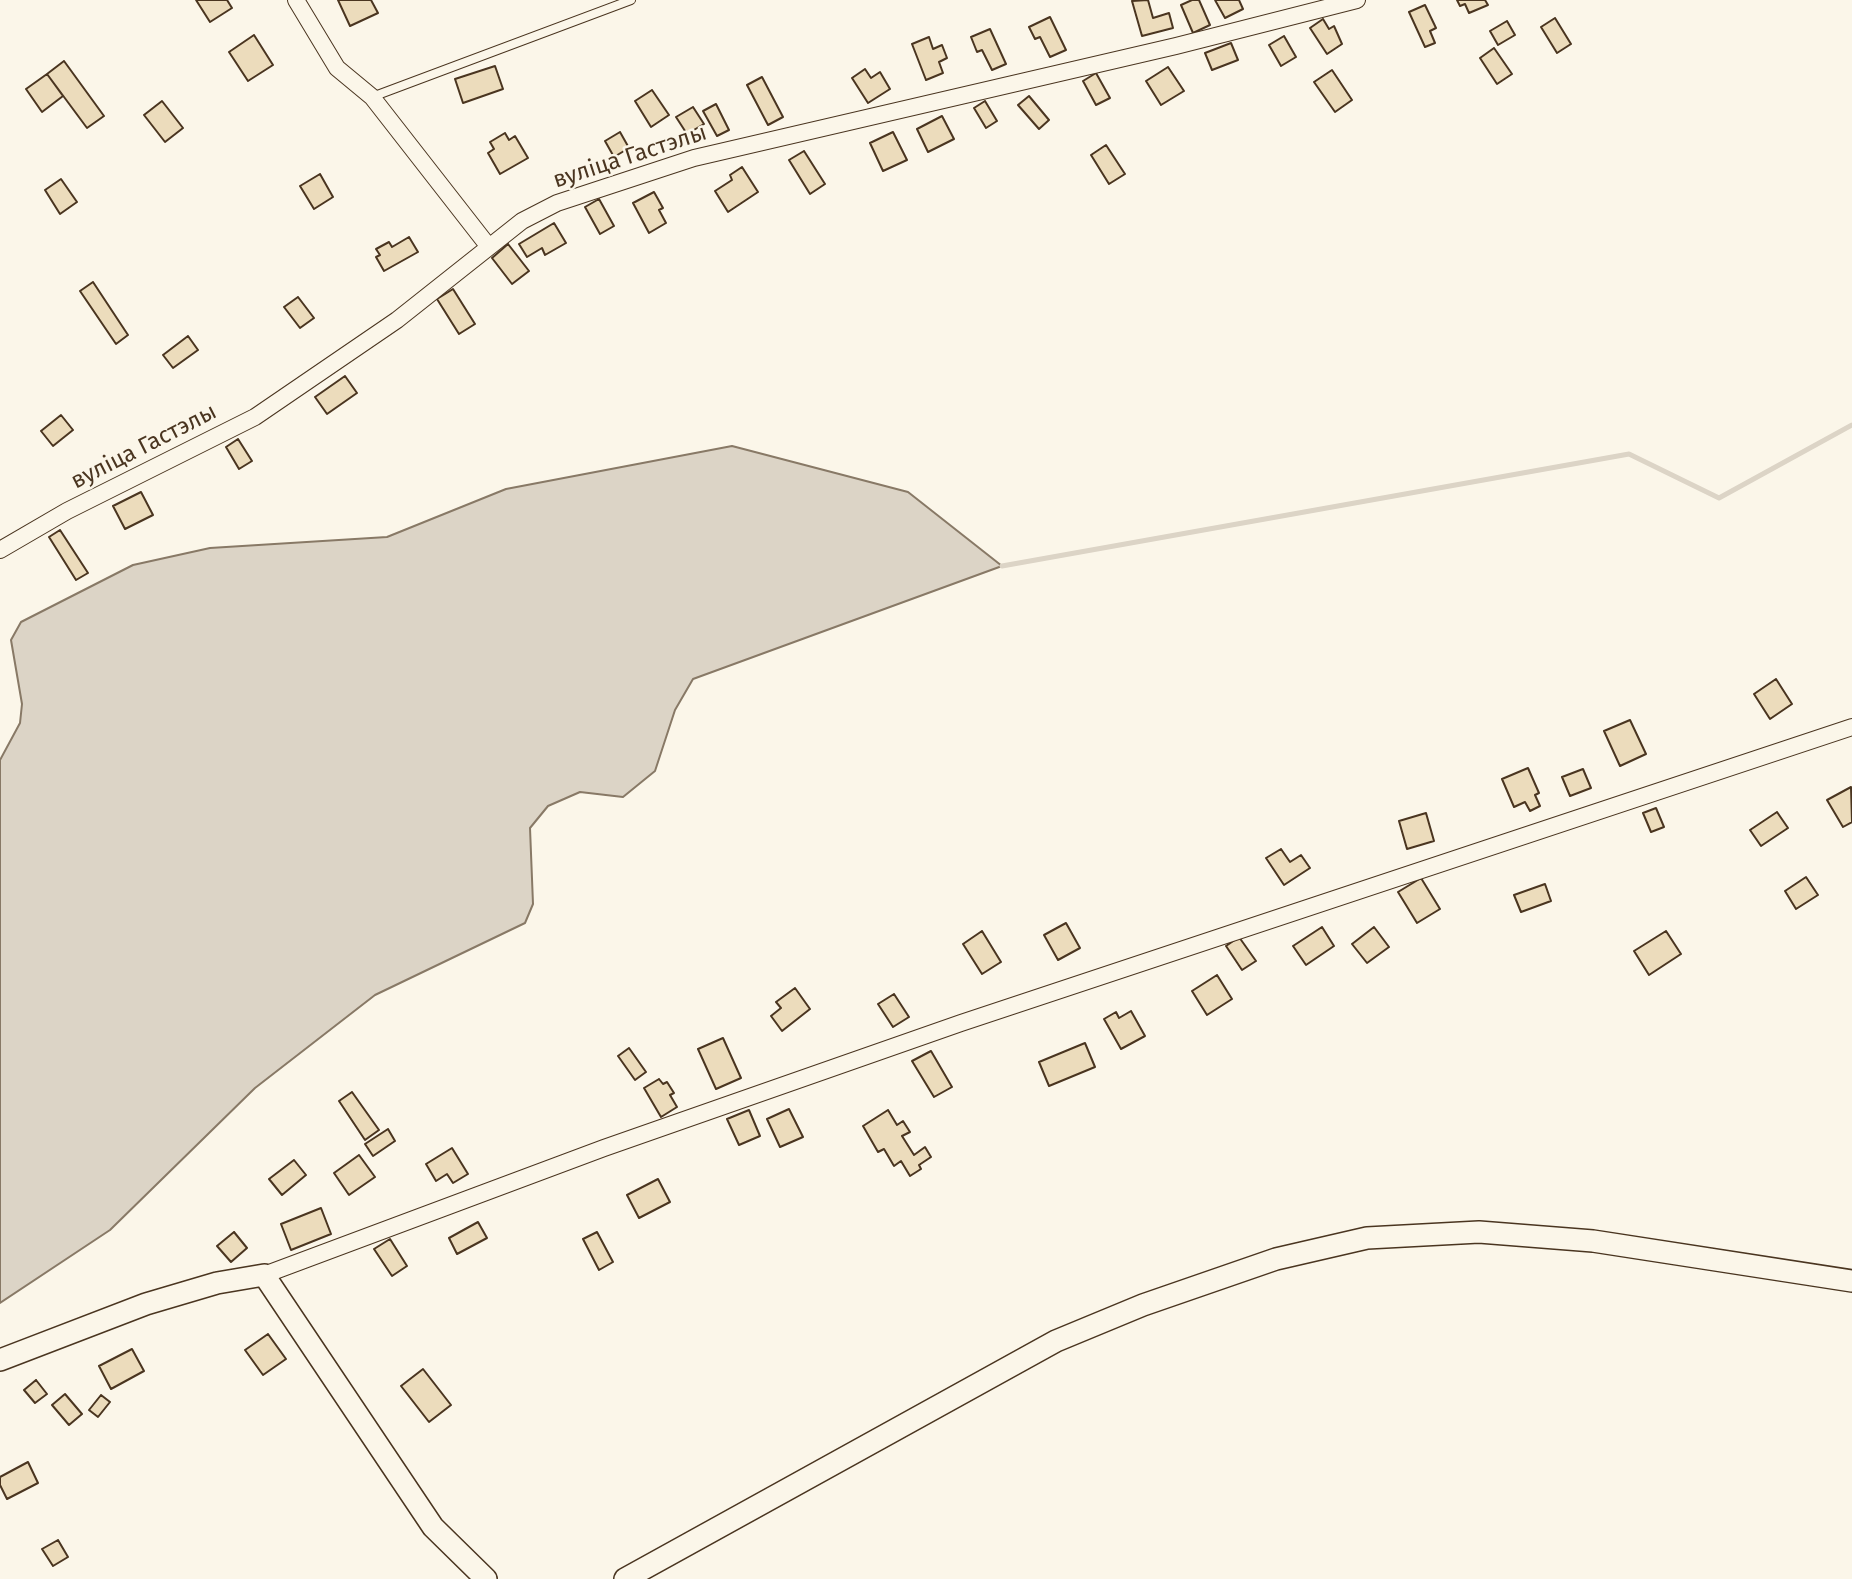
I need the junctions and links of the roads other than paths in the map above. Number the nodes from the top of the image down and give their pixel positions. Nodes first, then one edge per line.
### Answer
1 (296, 0) edge
2 (631, 0) edge
3 (1357, 0) edge
4 (372, 97) junction
5 (489, 247) junction
6 (0, 550) edge
7 (1852, 727) edge
8 (264, 1275) junction
9 (1852, 1281) edge
10 (0, 1360) edge
11 (486, 1579) edge
12 (625, 1579) edge

1 - 4 street
2 - 4 lane
3 - 5 street, вуліца Гастэлы
4 - 5 street
5 - 6 street, вуліца Гастэлы
7 - 8 street
8 - 10 street
8 - 11 street
9 - 12 street

